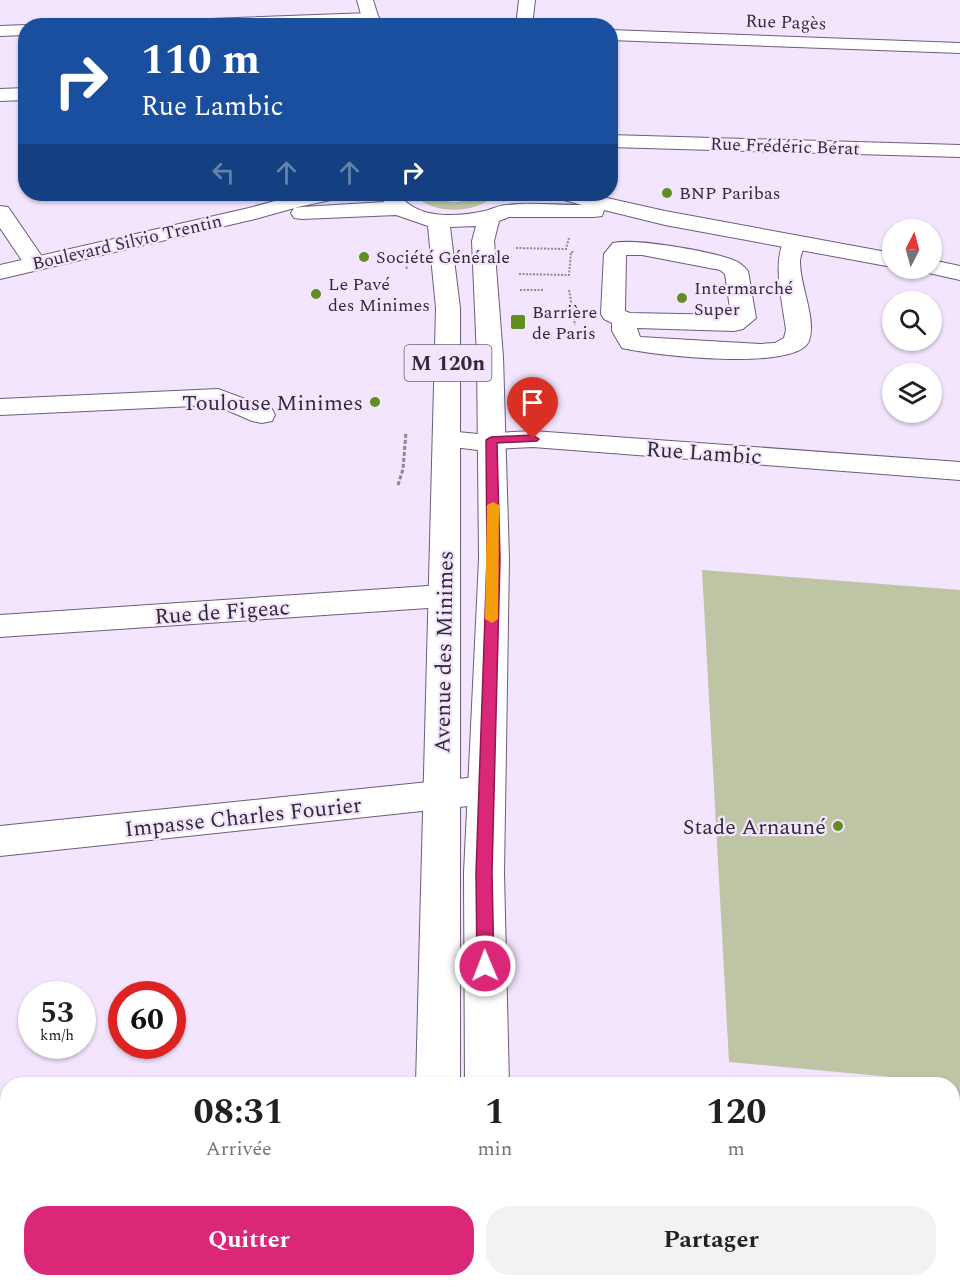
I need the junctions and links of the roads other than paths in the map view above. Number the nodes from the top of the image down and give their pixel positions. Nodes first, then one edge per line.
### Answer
1 (365, 0) edge
2 (527, 0) edge
3 (369, 18) edge
4 (525, 18) edge
5 (18, 30) edge
6 (0, 31) edge
7 (618, 35) edge
8 (960, 48) edge
9 (18, 94) edge
10 (0, 95) edge
11 (618, 141) edge
12 (960, 151) edge
13 (294, 201) edge
14 (394, 201) edge
15 (520, 201) edge
16 (593, 201) edge
17 (0, 212) edge
18 (255, 213) junction
19 (498, 214) junction
20 (665, 218) junction
21 (438, 220) junction
22 (794, 242) junction
23 (882, 258) edge
24 (35, 263) junction
25 (942, 269) edge
26 (0, 272) edge
27 (960, 273) edge
28 (625, 320) junction
29 (0, 407) edge
30 (262, 415) dead end
31 (447, 439) junction
32 (491, 440) junction
33 (960, 471) edge
34 (443, 596) junction
35 (0, 626) edge
36 (487, 790) junction
37 (440, 795) junction
38 (0, 841) edge
39 (438, 1077) edge
40 (487, 1077) edge

1 - 3 main road
2 - 4 main road
5 - 6 main road
7 - 8 main road, Rue Pagès
9 - 10 main road
11 - 12 main road, Rue Frédéric Bérat
13 - 18 main road, Boulevard Silvio Trentin
14 - 18 main road, Boulevard Silvio Trentin
14 - 21 main road
15 - 19 main road
16 - 20 main road
17 - 24 main road
18 - 24 main road, Boulevard Silvio Trentin
19 - 20 main road
19 - 21 main road
19 - 32 main road, Avenue des Minimes / M 120n
20 - 22 main road
21 - 31 main road, Avenue des Minimes / M 120n
22 - 23 main road
22 - 28 main road
24 - 26 main road, Boulevard Silvio Trentin
25 - 27 main road
28 - 28 main road
29 - 30 main road
31 - 32 main road, Rue Lambic
31 - 34 main road, Avenue des Minimes / M 120n
32 - 33 main road, Rue Lambic
32 - 36 main road, Avenue des Minimes / M 120n
34 - 35 main road, Rue de Figeac
34 - 37 main road, Avenue des Minimes / M 120n
36 - 37 main road, Impasse Charles Fourier
36 - 40 main road, Avenue des Minimes / M 120n
37 - 38 main road, Impasse Charles Fourier
37 - 39 main road, Avenue des Minimes / M 120n

